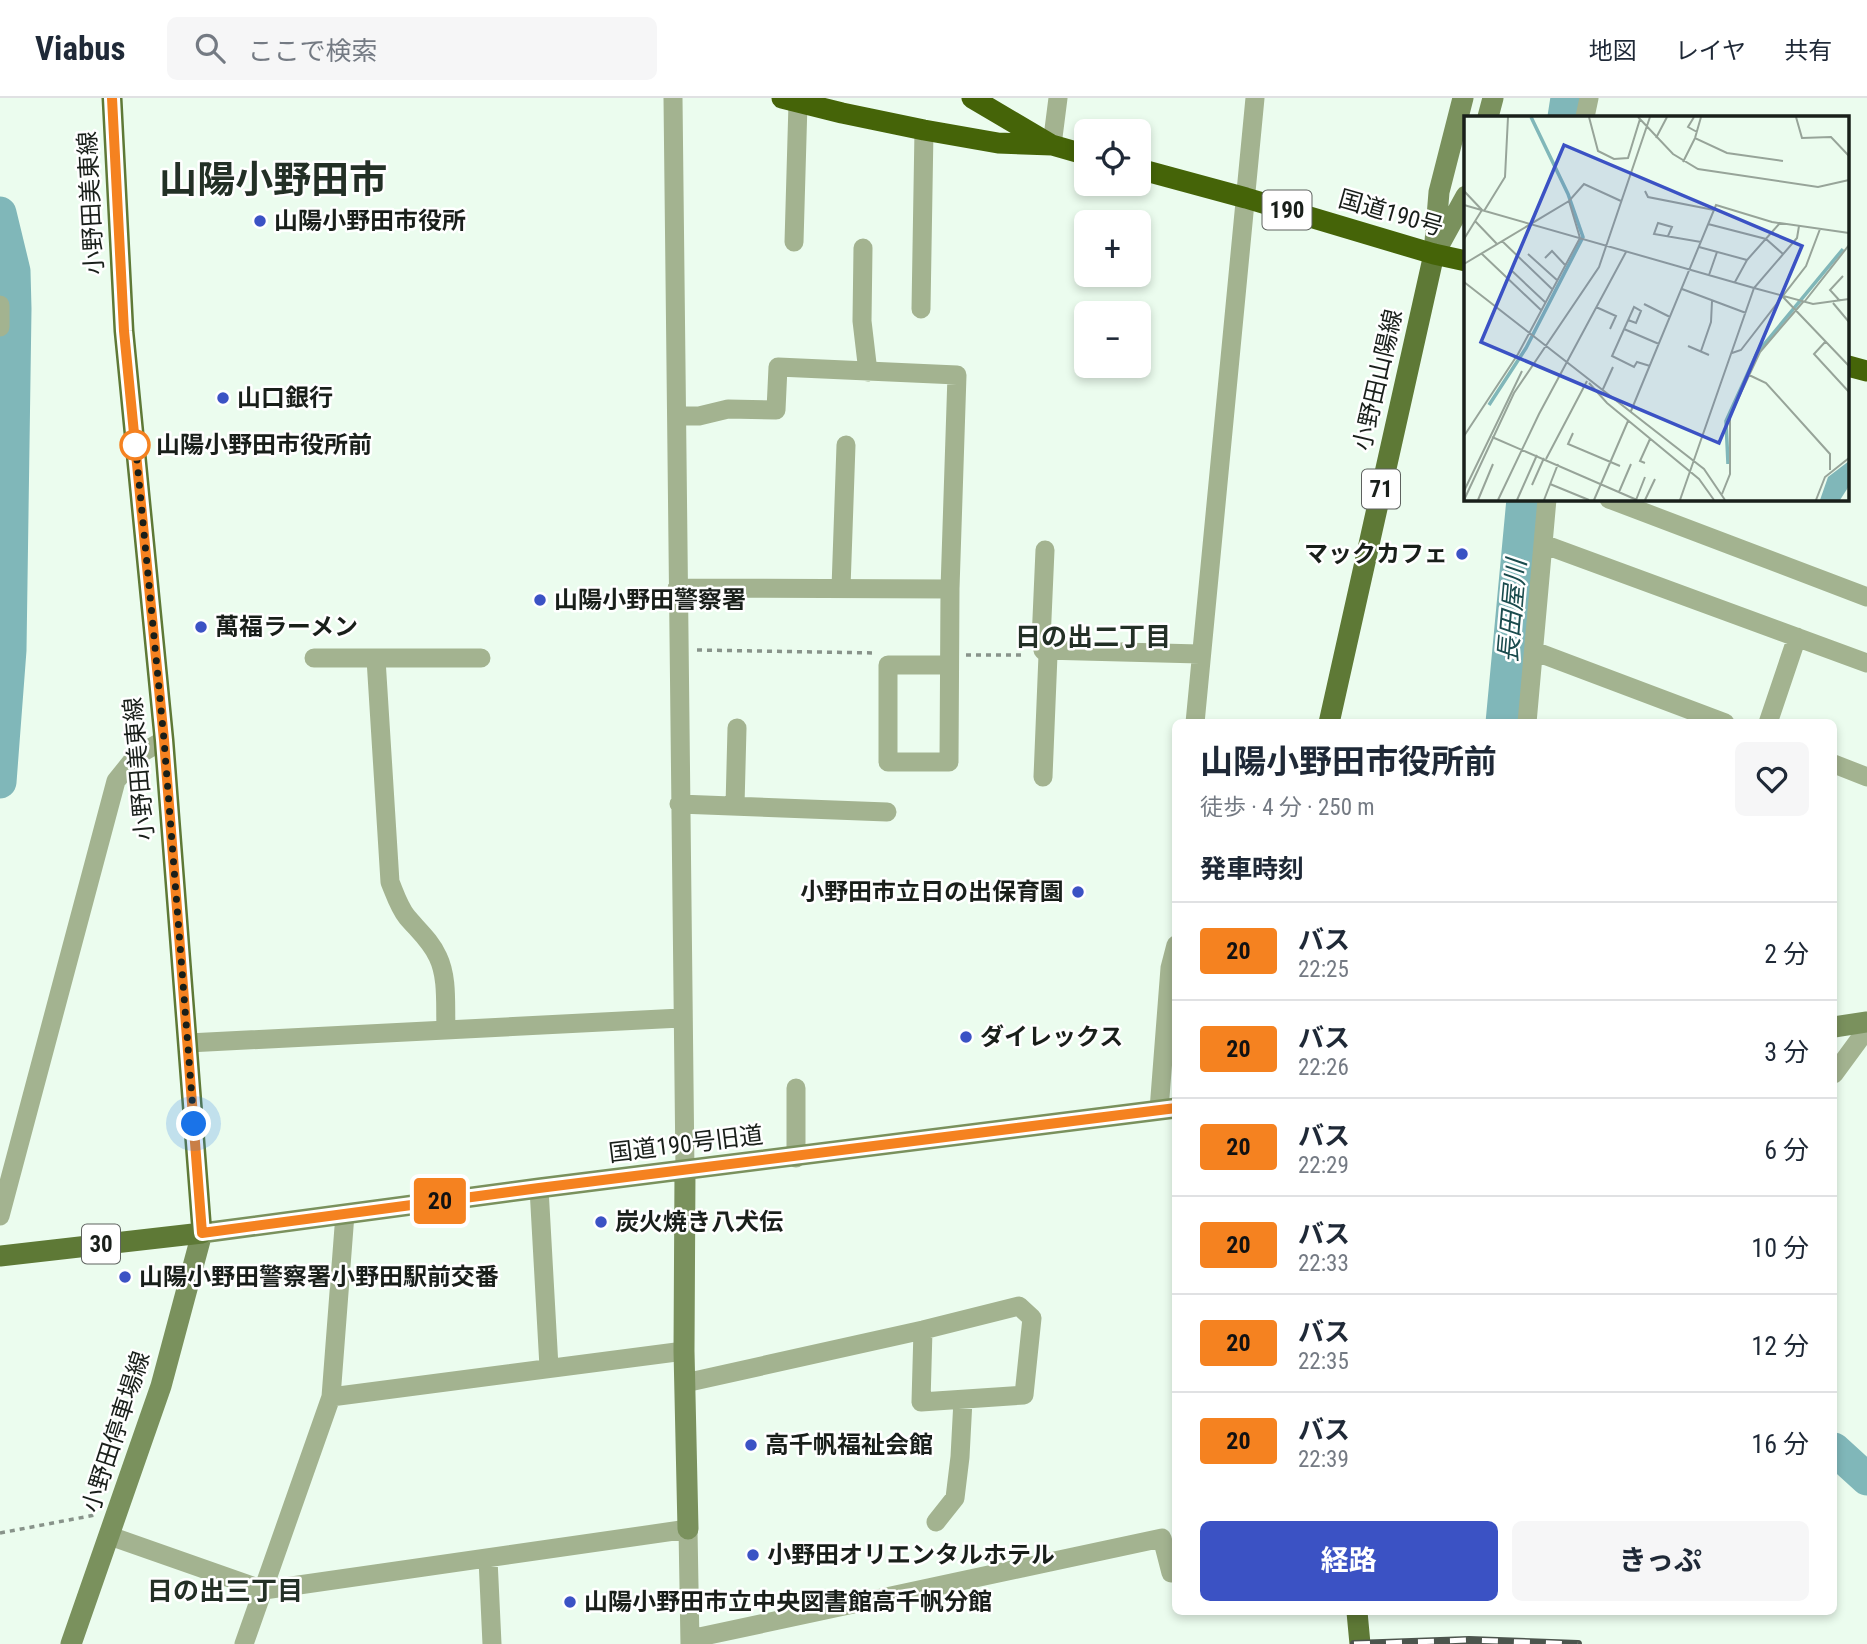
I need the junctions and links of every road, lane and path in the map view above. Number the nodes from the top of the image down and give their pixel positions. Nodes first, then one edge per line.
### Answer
1 (112, 98) edge
2 (673, 98) edge
3 (864, 98) edge
4 (972, 98) edge
5 (1058, 98) edge
6 (1255, 98) edge
7 (1463, 98) edge
8 (1493, 98) edge
9 (1589, 98) edge
10 (790, 100) edge
11 (842, 113) junction
12 (1488, 116) edge
13 (1585, 116) edge
14 (924, 130) junction
15 (1052, 145) junction
16 (1074, 151) edge
17 (1151, 172) edge
18 (1246, 198) junction
19 (1464, 200) edge
20 (794, 242) dead end
21 (863, 248) dead end
22 (1434, 254) junction
23 (1464, 261) edge
24 (0, 305) edge
25 (921, 309) dead end
26 (0, 327) edge
27 (1850, 367) edge
28 (1867, 371) edge
29 (868, 372) junction
30 (677, 416) junction
31 (846, 445) dead end
32 (1547, 500) edge
33 (1612, 500) edge
34 (1544, 544) junction
35 (1045, 550) dead end
36 (677, 588) junction
37 (841, 589) junction
38 (950, 589) junction
39 (1867, 597) edge
40 (1797, 637) junction
41 (677, 650) junction
42 (1534, 651) junction
43 (1045, 653) junction
44 (881, 654) dead end
45 (1200, 654) junction
46 (314, 658) dead end
47 (481, 658) dead end
48 (376, 659) junction
49 (949, 660) junction
50 (1867, 663) edge
51 (1195, 719) edge
52 (1330, 719) edge
53 (1527, 719) edge
54 (1715, 719) edge
55 (1769, 719) edge
56 (737, 728) dead end
57 (164, 740) junction
58 (1837, 765) edge
59 (1043, 777) dead end
60 (1867, 777) edge
61 (679, 804) junction
62 (735, 806) junction
63 (887, 811) dead end
64 (1172, 960) edge
65 (681, 1018) junction
66 (1867, 1023) edge
67 (1837, 1027) edge
68 (446, 1028) junction
69 (1867, 1029) edge
70 (188, 1043) junction
71 (1837, 1070) edge
72 (796, 1088) dead end
73 (1168, 1109) edge
74 (796, 1157) junction
75 (685, 1171) junction
76 (539, 1188) junction
77 (345, 1214) junction
78 (0, 1216) edge
79 (202, 1233) junction
80 (0, 1256) edge
81 (923, 1330) junction
82 (684, 1351) junction
83 (549, 1367) junction
84 (685, 1383) junction
85 (331, 1397) junction
86 (962, 1400) junction
87 (118, 1511) junction
88 (936, 1522) dead end
89 (688, 1529) junction
90 (0, 1533) edge
91 (110, 1536) junction
92 (488, 1559) junction
93 (1172, 1573) edge
94 (264, 1590) junction
95 (1358, 1617) edge
96 (690, 1641) edge
97 (71, 1644) edge
98 (244, 1644) edge
99 (492, 1644) edge
100 (1360, 1644) edge

1 - 57 main road, 小野田美東線
2 - 30 street
3 - 11 highway
4 - 15 highway
5 - 15 street
6 - 18 street
7 - 22 street
8 - 12 street
9 - 13 street
10 - 11 highway
10 - 20 street
11 - 14 highway
14 - 15 highway
14 - 25 street
15 - 16 highway
17 - 18 highway, 国道190号 / 190
18 - 22 highway, 国道190号 / 190
18 - 45 street
19 - 22 street
21 - 29 street
22 - 23 highway, 国道190号 / 190
22 - 52 main road, 小野田山陽線 / 71
24 - 26 street
27 - 28 highway
29 - 30 street
29 - 38 street
30 - 36 street
31 - 37 street
32 - 34 street
33 - 39 street
34 - 40 street
34 - 42 street
35 - 43 street
36 - 37 street
36 - 41 street
37 - 38 street
38 - 49 street
40 - 50 street
40 - 55 street
41 - 44 path
41 - 61 street
42 - 53 street
42 - 54 street
43 - 45 street
43 - 49 path
43 - 59 street
45 - 51 street
46 - 48 street
47 - 48 street
48 - 68 street
49 - 49 street
56 - 62 street
57 - 70 main road, 小野田美東線
57 - 78 street
58 - 60 street
61 - 62 street
61 - 65 street
62 - 63 street
64 - 73 street
65 - 68 street
65 - 75 street
66 - 67 street
68 - 70 street
69 - 71 street
70 - 79 main road, 小野田美東線
72 - 74 street
73 - 74 street, 国道190号旧道
74 - 75 street, 国道190号旧道
75 - 76 street, 国道190号旧道
75 - 82 street
76 - 77 street, 国道190号旧道
76 - 83 street
77 - 79 street, 国道190号旧道
77 - 85 street
79 - 80 main road, 30
79 - 87 street, 小野田停車場線
81 - 84 street
81 - 86 street
81 - 86 street
82 - 83 street
82 - 84 street
83 - 85 street
84 - 89 street
85 - 94 street
86 - 88 street
87 - 90 path
87 - 91 street, 小野田停車場線
89 - 92 street
89 - 96 street
91 - 94 street
91 - 97 street, 小野田停車場線
92 - 94 street
92 - 99 street
93 - 96 street
94 - 98 street
95 - 100 main road

